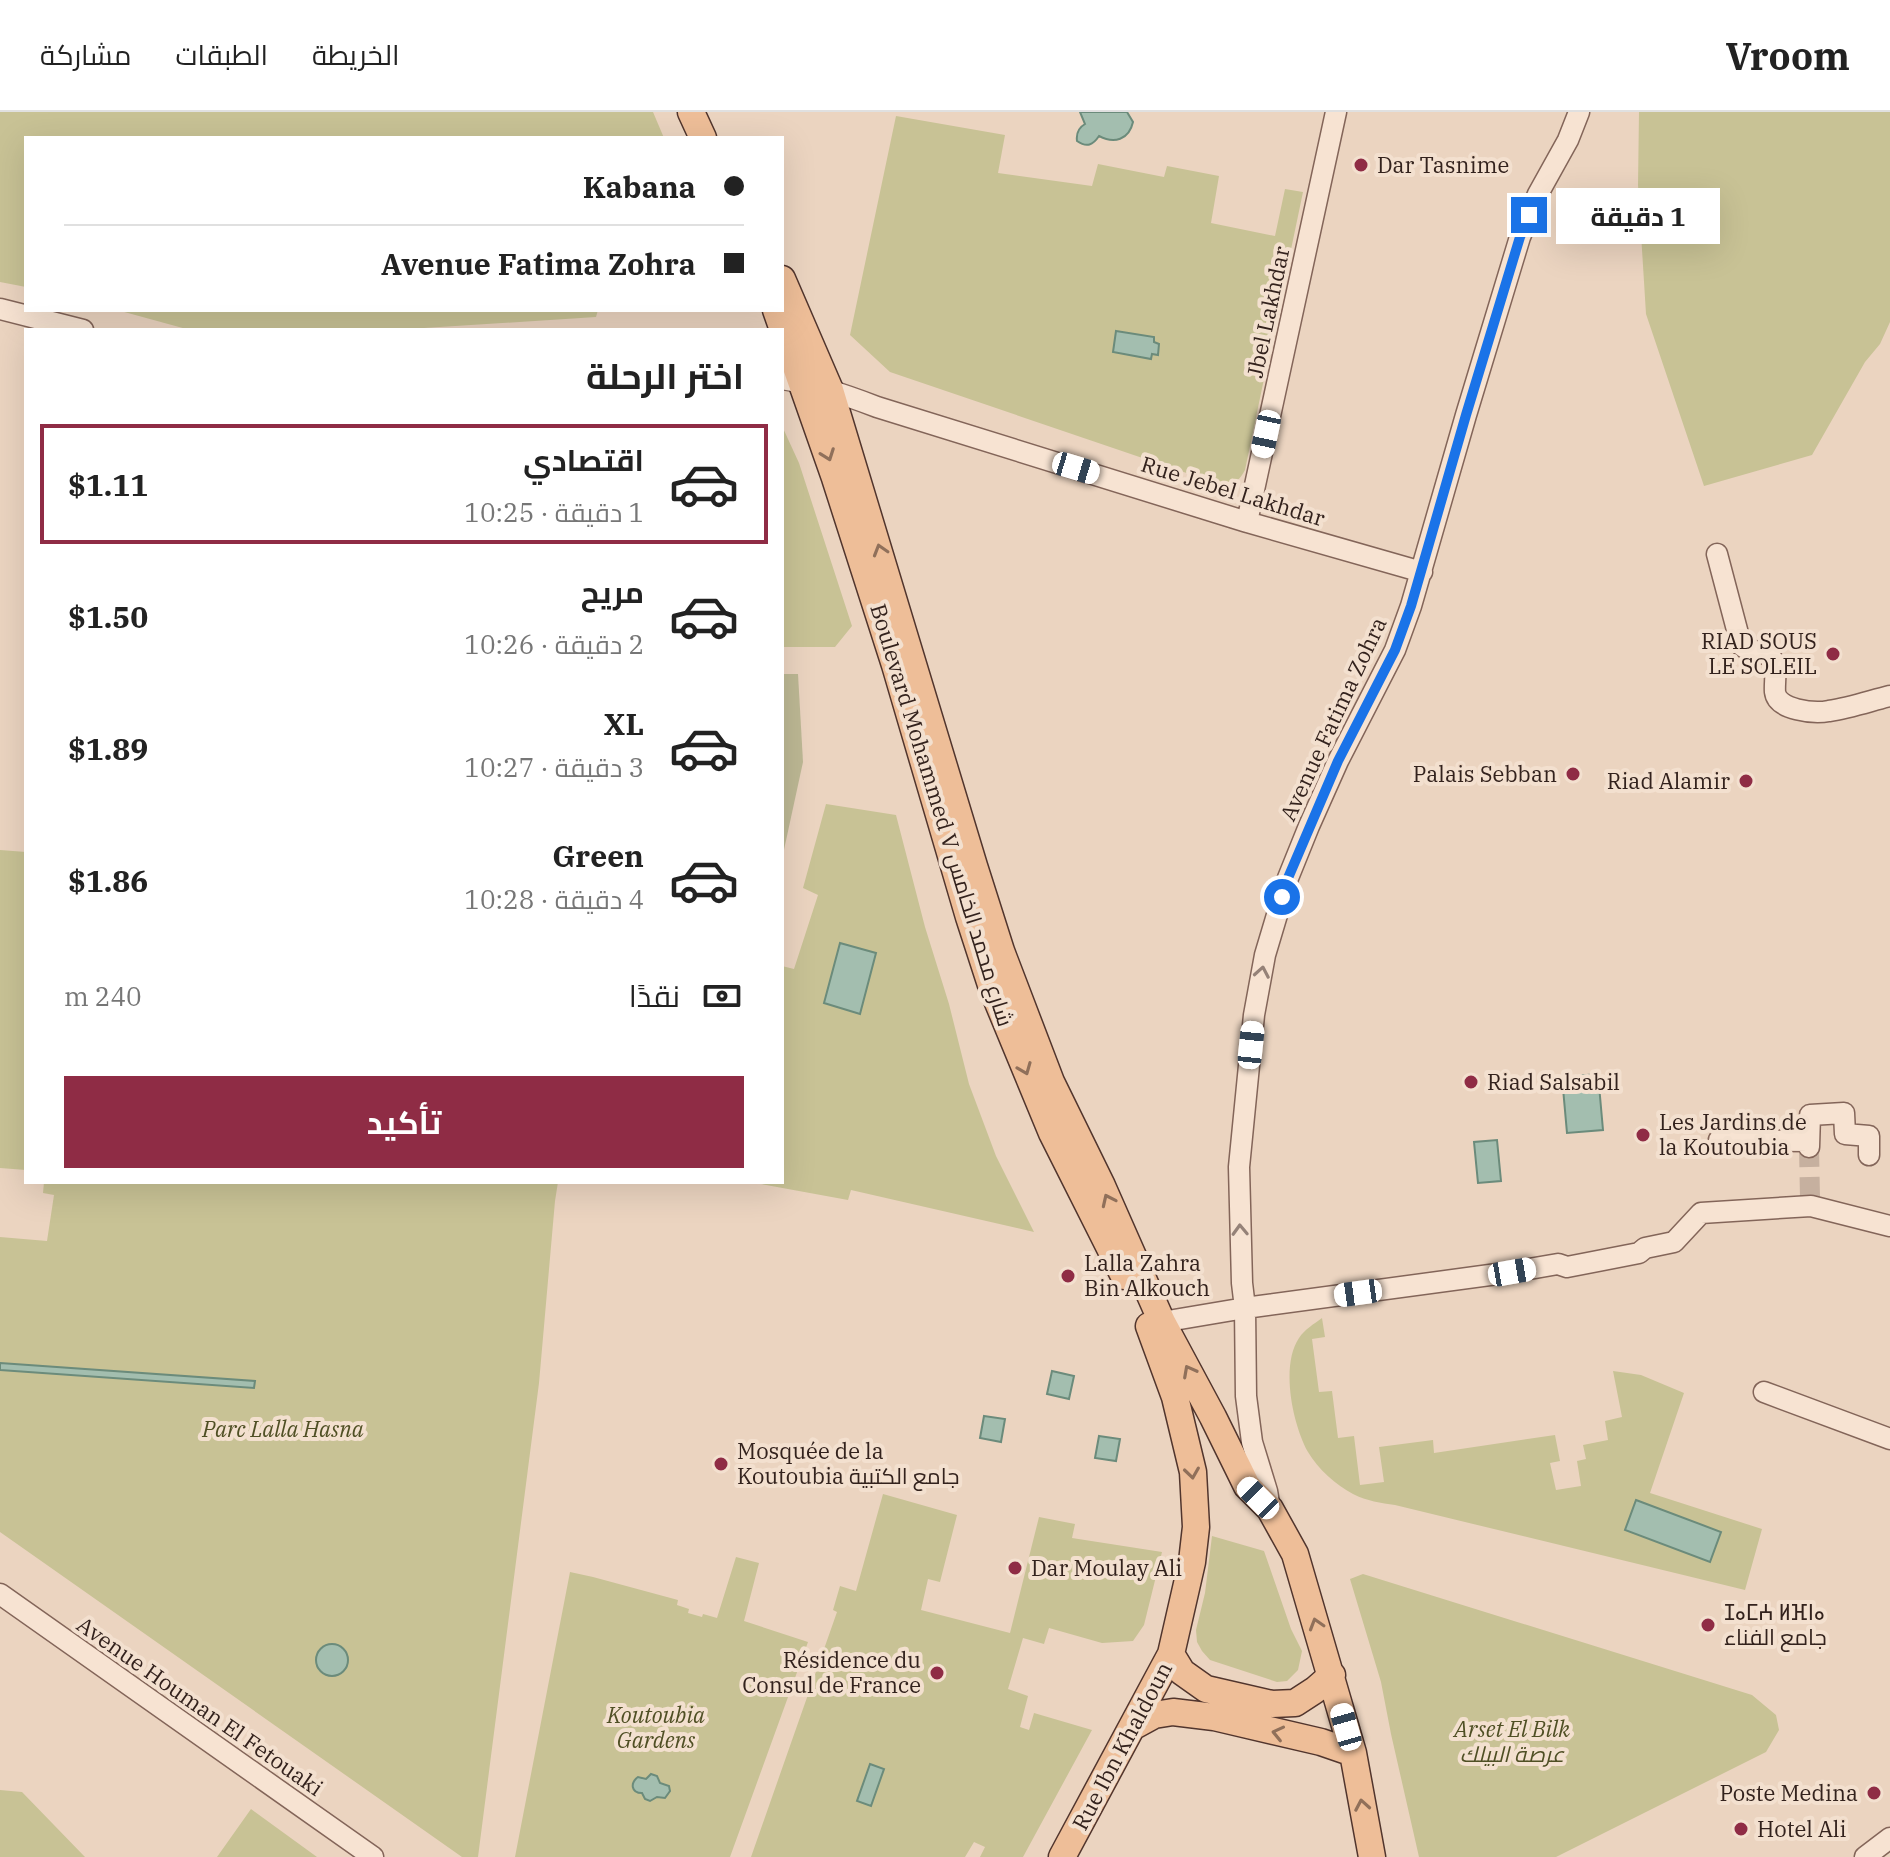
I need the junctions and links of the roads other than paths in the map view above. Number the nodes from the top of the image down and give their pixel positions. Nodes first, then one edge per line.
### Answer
1 (691, 112) edge
2 (709, 112) edge
3 (1336, 112) edge
4 (1579, 112) edge
5 (702, 136) edge
6 (719, 136) edge
7 (784, 284) edge
8 (0, 309) edge
9 (75, 328) edge
10 (784, 346) edge
11 (792, 381) edge
12 (830, 390) junction
13 (1247, 522) junction
14 (1717, 554) dead end
15 (1422, 572) junction
16 (1890, 696) edge
17 (1719, 1140) dead end
18 (1869, 1155) dead end
19 (1890, 1226) edge
20 (1245, 1308) junction
21 (1162, 1322) junction
22 (1764, 1392) dead end
23 (1175, 1397) joint
24 (1890, 1439) edge
25 (1270, 1509) junction
26 (0, 1594) edge
27 (1171, 1654) junction
28 (1332, 1675) junction
29 (1132, 1727) junction
30 (1353, 1753) junction
31 (1890, 1838) edge
32 (373, 1857) edge
33 (1062, 1857) edge
34 (1372, 1857) edge
35 (1865, 1857) edge

1 - 5 main road
2 - 6 main road
3 - 13 street, Jbel Lakhdar
4 - 15 street, Avenue Fatima Zohra
7 - 12 main road, Boulevard Mohammed V شارع محمد الخامس
8 - 9 street
10 - 11 main road, Boulevard Mohammed V شارع محمد الخامس
11 - 12 street, Rue Jebel Lakhdar
11 -> 23 main road, Boulevard Mohammed V شارع محمد الخامس
12 - 13 street, Rue Jebel Lakhdar
21 -> 12 main road, Boulevard Mohammed V شارع محمد الخامس
13 - 15 street, Rue Jebel Lakhdar
14 - 16 street
20 -> 15 street, Avenue Fatima Zohra
17 - 18 street
19 - 20 street
20 - 21 street
20 - 25 street, Avenue Fatima Zohra
25 -> 21 main road, Boulevard Mohammed V شارع محمد الخامس
22 - 24 street
23 -> 27 main road, Rue Ibn Khaldoun
28 -> 25 main road, Boulevard Mohammed V شارع محمد الخامس
26 - 32 street, Avenue Houman El Fetouaki
27 - 28 main road
27 - 29 main road, Rue Ibn Khaldoun
28 - 30 main road, Boulevard Mohammed V شارع محمد الخامس
30 -> 29 main road
29 - 33 main road, Rue Ibn Khaldoun
34 -> 30 main road, Boulevard Mohammed V شارع محمد الخامس
31 - 35 street

